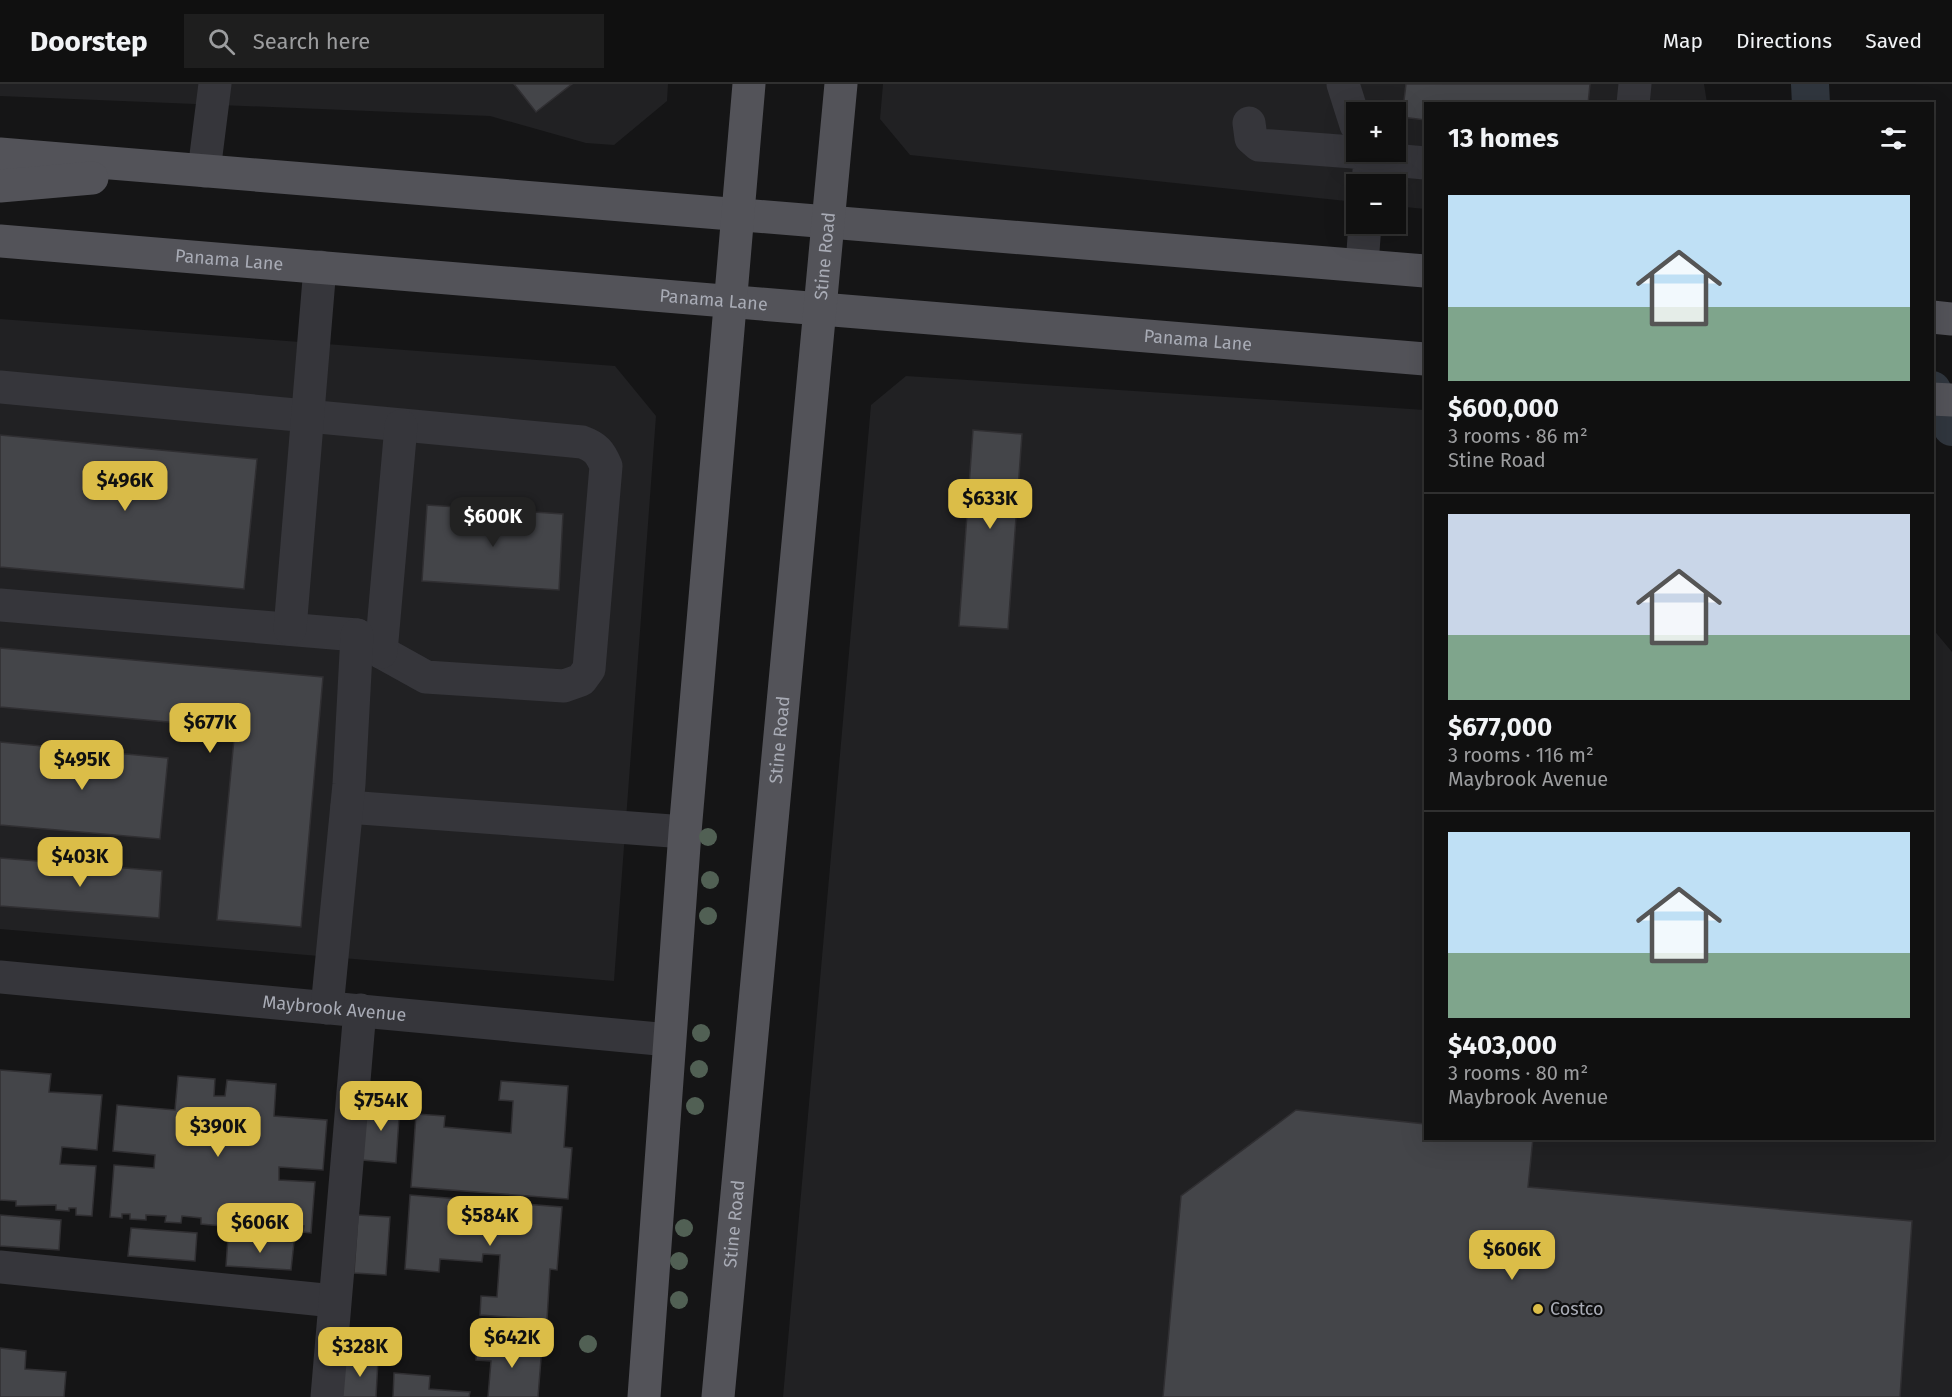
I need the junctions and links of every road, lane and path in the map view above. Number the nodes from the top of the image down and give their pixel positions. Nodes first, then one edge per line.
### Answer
1 (215, 84) edge
2 (749, 84) edge
3 (841, 84) edge
4 (1343, 84) edge
5 (1635, 84) edge
6 (1349, 102) edge
7 (1633, 102) edge
8 (1249, 123) dead end
9 (1346, 152) edge
10 (0, 154) edge
11 (1406, 160) edge
12 (1424, 163) edge
13 (194, 170) junction
14 (0, 186) edge
15 (737, 216) junction
16 (829, 223) junction
17 (1364, 234) edge
18 (0, 241) edge
19 (1362, 266) junction
20 (320, 267) junction
21 (1424, 271) edge
22 (728, 301) junction
23 (822, 308) junction
24 (1934, 317) edge
25 (1952, 319) edge
26 (1424, 359) edge
27 (0, 387) edge
28 (1934, 399) edge
29 (1952, 400) edge
30 (308, 416) junction
31 (401, 426) junction
32 (0, 606) edge
33 (290, 629) junction
34 (369, 644) junction
35 (347, 807) junction
36 (685, 832) junction
37 (0, 977) edge
38 (327, 1008) junction
39 (360, 1010) junction
40 (669, 1040) junction
41 (0, 1267) edge
42 (334, 1301) junction
43 (327, 1397) edge
44 (644, 1397) edge
45 (718, 1397) edge

1 - 13 street
2 - 15 main road
3 - 16 main road, Stine Road
4 - 6 street
5 - 7 street
8 - 9 street
10 - 13 main road
11 - 12 street
13 - 14 main road
13 - 15 main road
15 - 16 main road
15 - 22 main road
16 - 19 main road
16 - 23 main road, Stine Road
17 - 19 street
18 - 20 main road, Panama Lane
19 - 21 main road
20 - 22 main road, Panama Lane
20 - 30 street
22 - 23 main road, Panama Lane
22 - 36 main road
23 - 26 main road, Panama Lane
23 - 45 main road, Stine Road
24 - 25 main road
27 - 30 street
28 - 29 main road
30 - 31 street
30 - 33 street
31 - 34 street
31 - 34 street
32 - 33 street
33 - 34 street
34 - 35 street
35 - 36 street
35 - 38 street
36 - 40 main road
37 - 38 street, Maybrook Avenue
38 - 39 street, Maybrook Avenue
39 - 40 street, Maybrook Avenue
39 - 42 street
40 - 44 main road
41 - 42 street
42 - 43 street

